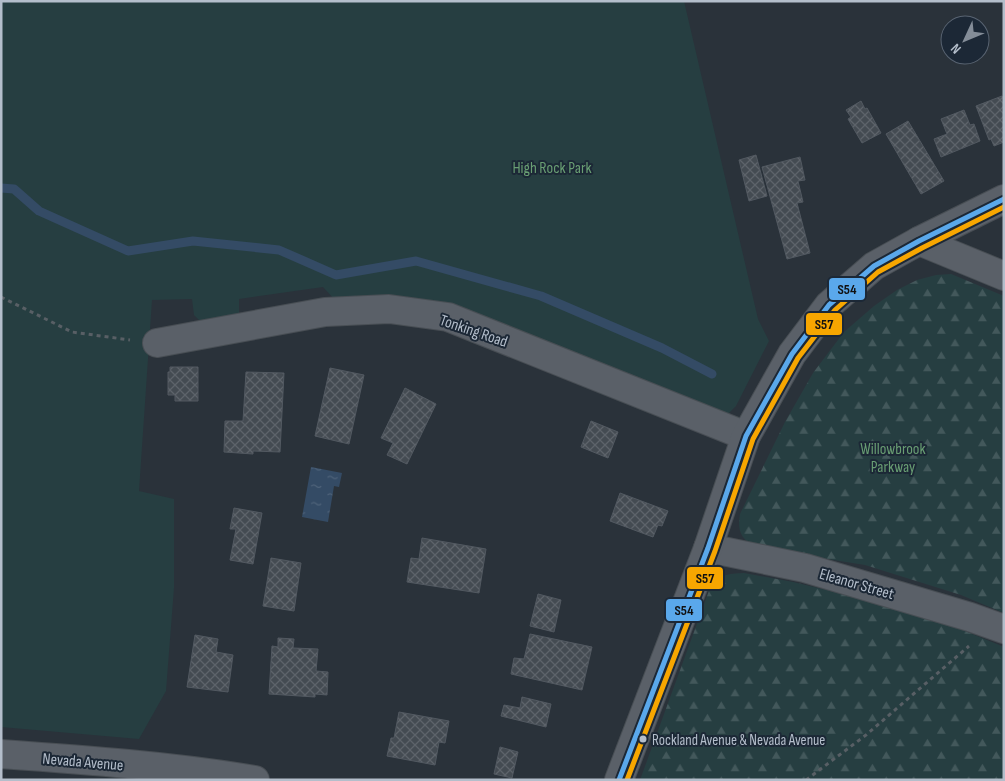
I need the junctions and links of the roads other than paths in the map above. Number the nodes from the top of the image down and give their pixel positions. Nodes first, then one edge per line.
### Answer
1 (1004, 198) edge
2 (919, 241) junction
3 (1004, 276) edge
4 (157, 344) road end
5 (746, 436) junction
6 (708, 548) junction
7 (1004, 629) edge
8 (1, 754) edge
9 (255, 780) edge
10 (619, 780) edge

1 - 2 street
2 - 3 street
2 - 5 street
4 - 5 street, Tonking Road
5 - 6 street
6 - 7 street, Eleanor Street
6 - 10 street
8 - 9 street, Nevada Avenue

